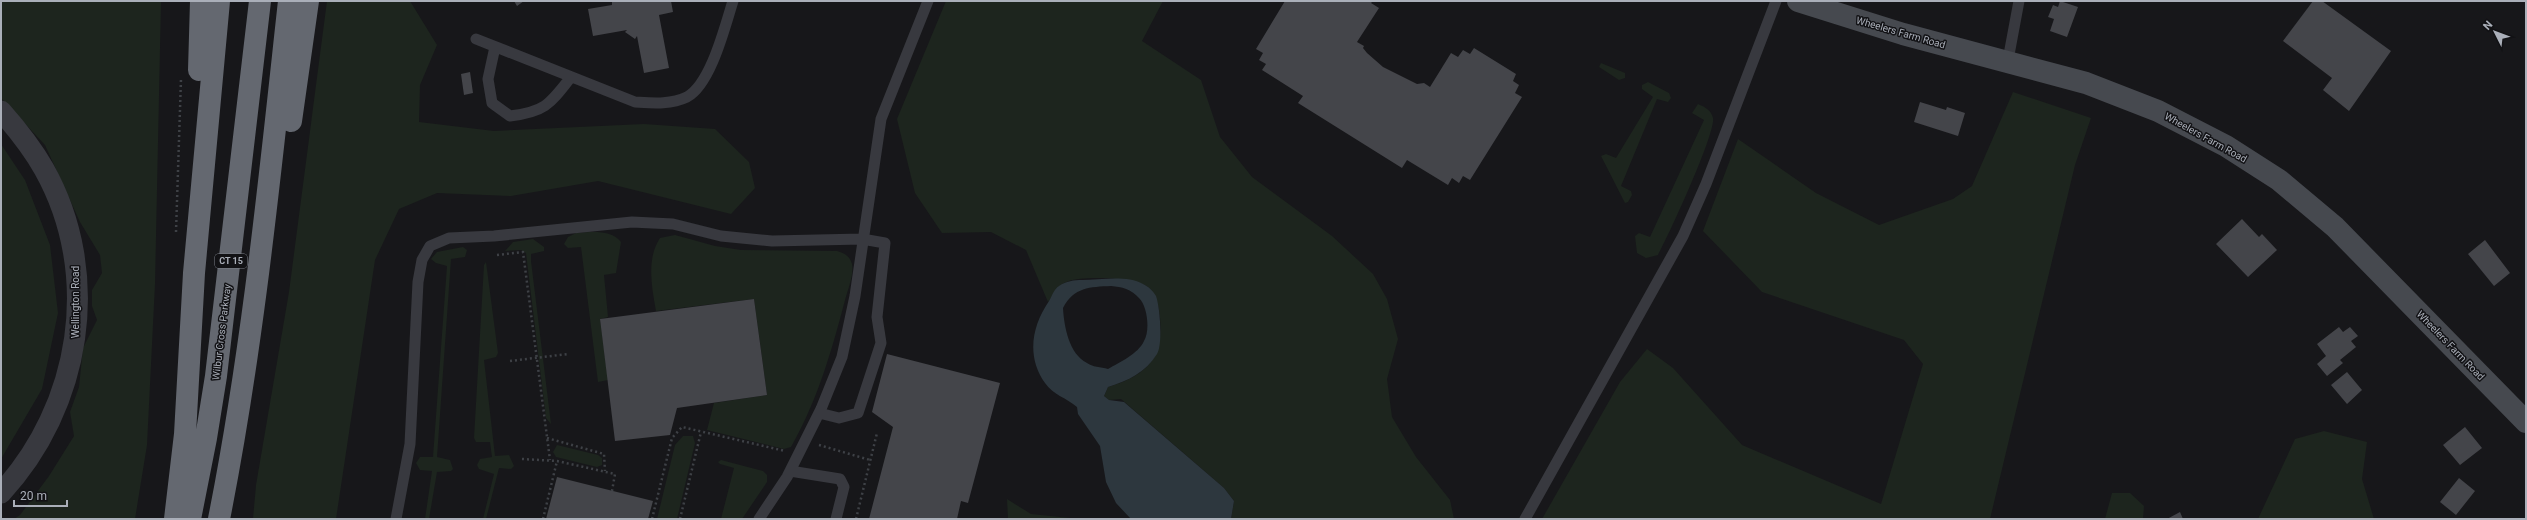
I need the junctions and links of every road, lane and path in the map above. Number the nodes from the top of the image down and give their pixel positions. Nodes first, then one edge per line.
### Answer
1 (201, 1) edge
2 (219, 1) edge
3 (260, 1) edge
4 (289, 1) edge
5 (308, 1) edge
6 (734, 1) edge
7 (928, 1) edge
8 (1776, 1) edge
9 (1798, 1) edge
10 (2019, 1) edge
11 (476, 39) dead end
12 (495, 47) junction
13 (2008, 60) junction
14 (571, 77) junction
15 (1, 111) edge
16 (862, 240) junction
17 (496, 255) dead end
18 (259, 268) junction
19 (194, 273) junction
20 (568, 354) dead end
21 (537, 358) junction
22 (510, 361) dead end
23 (818, 413) junction
24 (2526, 422) edge
25 (701, 432) junction
26 (877, 433) dead end
27 (547, 438) junction
28 (802, 448) junction
29 (522, 459) dead end
30 (550, 460) junction
31 (870, 460) junction
32 (557, 461) junction
33 (605, 471) junction
34 (790, 471) junction
35 (612, 491) dead end
36 (1, 493) edge
37 (175, 519) edge
38 (190, 519) edge
39 (219, 519) edge
40 (396, 519) edge
41 (543, 519) edge
42 (652, 519) edge
43 (680, 519) edge
44 (759, 519) edge
45 (836, 519) edge
46 (856, 519) edge
47 (1525, 519) edge

1 - 19 highway
2 - 19 highway
3 - 38 highway, Wilbur Cross Parkway / CT 15
4 - 18 highway, CT 15
5 - 18 highway
6 - 14 lane
7 - 16 lane
8 - 47 lane
9 - 13 main road, Wheelers Farm Road
10 - 13 lane
11 - 12 lane
12 - 14 lane
12 - 14 lane
13 - 24 main road, Wheelers Farm Road
15 - 36 street, Wellington Road
16 - 23 lane
16 - 23 lane
16 - 40 lane
17 - 21 path
18 - 39 highway, CT 15
19 - 37 highway
20 - 21 path
21 - 22 path
21 - 27 path
23 - 28 lane
25 - 28 path
25 - 42 path
25 - 43 path
26 - 31 path
27 - 30 path
27 - 33 path
28 - 31 path
28 - 34 lane
29 - 30 path
30 - 32 path
31 - 46 path
32 - 33 path
32 - 41 path
33 - 35 path
34 - 44 lane
34 - 45 lane

